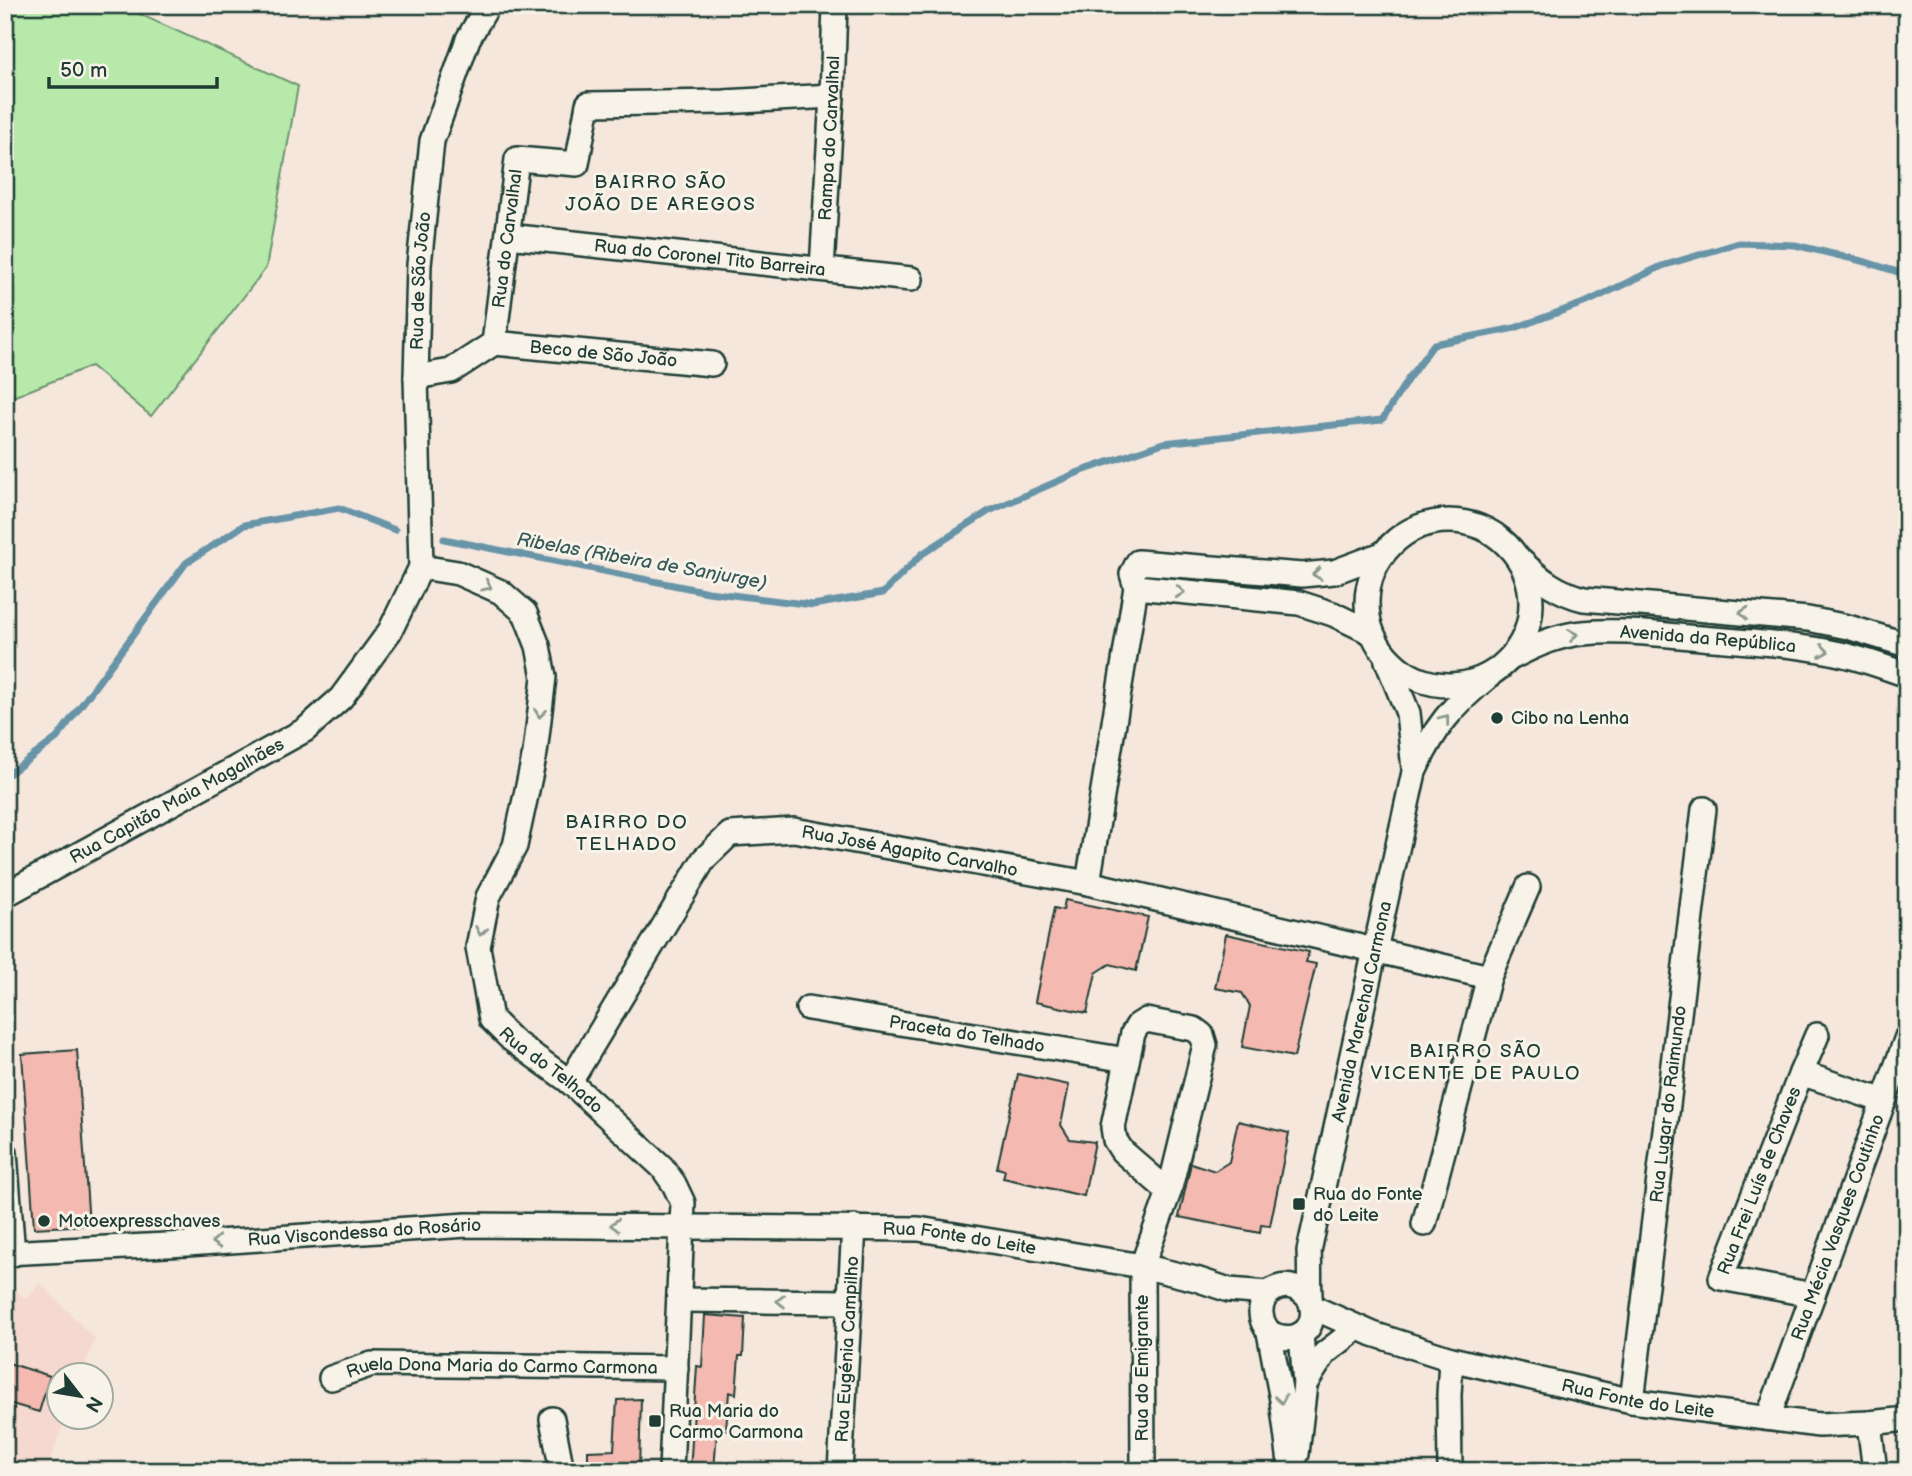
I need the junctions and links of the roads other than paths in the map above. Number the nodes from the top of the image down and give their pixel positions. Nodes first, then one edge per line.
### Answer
1 (488, 5) edge
2 (835, 5) edge
3 (832, 96) junction
4 (508, 236) junction
5 (822, 269) junction
6 (911, 279) dead end
7 (494, 343) junction
8 (712, 364) dead end
9 (416, 377) junction
10 (1382, 554) junction
11 (1519, 559) junction
12 (422, 567) junction
13 (1136, 587) junction
14 (1371, 633) junction
15 (1907, 645) edge
16 (1386, 658) junction
17 (1510, 659) junction
18 (1907, 675) edge
19 (1489, 676) junction
20 (1414, 772) junction
21 (1704, 808) dead end
22 (1088, 883) junction
23 (1528, 887) dead end
24 (5, 895) edge
25 (1376, 949) junction
26 (1489, 976) junction
27 (808, 1008) dead end
28 (1816, 1035) dead end
29 (1907, 1037) edge
30 (1127, 1060) junction
31 (1801, 1073) junction
32 (570, 1082) junction
33 (1884, 1101) junction
34 (5, 1153) edge
35 (1168, 1192) junction
36 (1424, 1224) dead end
37 (683, 1226) junction
38 (854, 1227) junction
39 (1310, 1251) junction
40 (9, 1253) edge
41 (1142, 1266) junction
42 (1275, 1289) junction
43 (1229, 1290) junction
44 (1813, 1295) junction
45 (679, 1300) junction
46 (850, 1302) junction
47 (1308, 1317) junction
48 (1265, 1324) junction
49 (1362, 1333) junction
50 (1451, 1359) junction
51 (676, 1368) junction
52 (331, 1378) dead end
53 (1305, 1384) junction
54 (1632, 1401) junction
55 (1768, 1418) junction
56 (552, 1419) dead end
57 (1907, 1419) edge
58 (1869, 1423) junction
59 (562, 1471) edge
60 (671, 1471) edge
61 (840, 1471) edge
62 (1143, 1471) edge
63 (1293, 1471) edge
64 (1450, 1471) edge
65 (1875, 1471) edge

1 - 9 street, Rua de São João
2 - 3 street, Rampa do Carvalhal
3 - 4 street, Rua do Carvalhal
3 - 5 street, Rampa do Carvalhal
4 - 5 street, Rua do Coronel Tito Barreira
4 - 7 street, Rua do Carvalhal
5 - 6 street, Rua do Coronel Tito Barreira
7 - 8 street, Beco de São João
7 - 9 street
9 - 12 street, Rua de São João
10 - 11 street
10 -> 13 street
10 - 14 street
15 -> 11 street, Avenida da República
11 - 17 street
12 - 24 street, Rua Capitão Maia Magalhães
12 -> 32 street, Rua do Telhado
13 -> 14 street
13 - 22 street
14 - 16 street
16 - 19 street
16 - 20 street, Avenida Marechal Carmona
17 -> 18 street, Avenida da República
17 - 19 street
20 -> 19 street, Avenida Marechal Carmona
20 - 25 street, Avenida Marechal Carmona
21 - 54 street, Rua Lugar do Raimundo
22 - 25 street, Rua José Agapito Carvalho
22 - 32 street, Rua José Agapito Carvalho
23 - 26 street
25 - 26 street, Rua José Agapito Carvalho
25 - 39 street, Avenida Marechal Carmona
26 - 36 street
27 - 30 street, Praceta do Telhado
28 - 31 street, Rua Frei Luís de Chaves
29 - 33 street, Rua Mécia Vasques Coutinho
30 - 35 street
30 - 35 street, Rua do Emigrante
31 - 33 street, Rua Frei Luís de Chaves
31 - 44 street, Rua Frei Luís de Chaves
32 - 37 street, Rua do Telhado
33 - 44 street, Rua Mécia Vasques Coutinho
34 - 40 street
35 - 41 street, Rua do Emigrante
37 - 38 street, Rua Fonte do Leite
37 -> 40 street, Rua Viscondessa do Rosário
37 - 45 street, Rua do Telhado
38 - 41 street, Rua Fonte do Leite
38 - 46 street, Rua Eugénia Campilho
39 - 42 street
39 - 47 street
41 - 43 street, Rua Fonte do Leite
41 - 62 street, Rua do Emigrante
42 - 43 street
42 - 47 street
42 - 48 street
43 - 48 street
44 - 55 street, Rua Mécia Vasques Coutinho
46 -> 45 street
45 - 51 street, Rua do Telhado
46 - 61 street, Rua Eugénia Campilho
47 - 48 street
47 - 49 street, Rua Fonte do Leite
47 - 53 street
48 -> 63 street
49 - 50 street, Rua Fonte do Leite
49 - 53 street
50 - 54 street, Rua Fonte do Leite
50 - 64 street
51 - 52 street, Ruela Dona Maria do Carmo Carmona
51 - 60 street, Rua do Telhado
53 - 63 street
54 - 55 street, Rua Fonte do Leite
55 - 58 street, Rua Fonte do Leite
56 - 59 street
57 - 58 street, Rua Fonte do Leite
58 - 65 street

